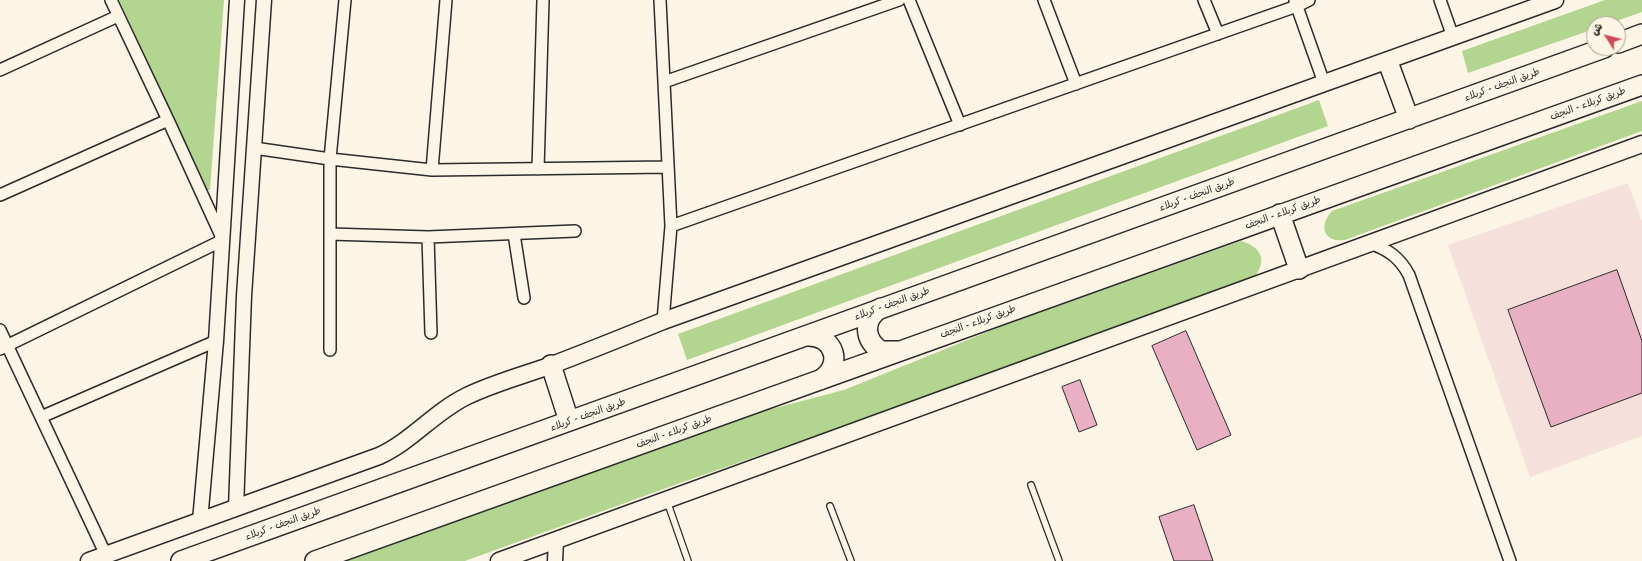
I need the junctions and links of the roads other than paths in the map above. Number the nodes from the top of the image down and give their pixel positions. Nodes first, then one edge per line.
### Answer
1 (111, 0) edge
2 (237, 0) edge
3 (264, 0) edge
4 (345, 0) edge
5 (446, 0) edge
6 (543, 0) edge
7 (660, 0) edge
8 (899, 0) edge
9 (909, 0) edge
10 (1044, 0) edge
11 (1204, 0) edge
12 (1309, 0) edge
13 (1440, 0) edge
14 (1554, 0) edge
15 (1296, 3) edge
16 (118, 16) junction
17 (1218, 34) junction
18 (1642, 34) edge
19 (1453, 37) junction
20 (1626, 40) edge
21 (1586, 55) edge
22 (1388, 62) junction
23 (0, 70) edge
24 (664, 82) junction
25 (1324, 83) junction
26 (1076, 84) junction
27 (1642, 85) edge
28 (1409, 119) junction
29 (168, 120) junction
30 (960, 125) junction
31 (1640, 146) edge
32 (254, 148) junction
33 (330, 159) junction
34 (668, 167) junction
35 (538, 169) junction
36 (432, 170) junction
37 (0, 195) edge
38 (1280, 214) junction
39 (671, 226) junction
40 (575, 231) dead end
41 (330, 234) junction
42 (514, 234) junction
43 (428, 237) junction
44 (223, 240) junction
45 (1368, 243) junction
46 (1299, 269) junction
47 (524, 298) dead end
48 (882, 307) junction
49 (663, 321) junction
50 (0, 330) edge
51 (432, 333) dead end
52 (807, 336) junction
53 (216, 341) junction
54 (4, 348) edge
55 (330, 350) dead end
56 (897, 351) junction
57 (551, 365) junction
58 (820, 380) junction
59 (41, 417) junction
60 (570, 421) junction
61 (1031, 485) dead end
62 (667, 501) junction
63 (830, 506) dead end
64 (236, 508) junction
65 (200, 521) junction
66 (556, 541) junction
67 (106, 555) junction
68 (525, 556) edge
69 (89, 561) edge
70 (180, 561) edge
71 (315, 561) edge
72 (499, 561) edge
73 (555, 561) edge
74 (688, 561) edge
75 (851, 561) edge
76 (1059, 561) edge
77 (1510, 561) edge

1 - 16 street
2 - 44 street
3 - 32 street
4 - 33 street
5 - 36 street
6 - 35 street
7 - 24 street
8 - 24 street
9 - 30 street
10 - 26 street
11 - 17 street
12 - 15 street
13 - 19 street
14 - 19 main road
15 - 17 street
15 - 25 street
16 - 23 street
16 - 29 street
17 - 26 street
18 - 20 highway
19 - 22 main road
21 - 28 highway, طريق النجف - كربلاء
22 - 25 main road
22 - 28 highway
24 - 34 street
25 - 49 main road
26 - 30 street
27 - 38 highway, طريق كربلاء - النجف
28 - 48 highway, طريق النجف - كربلاء
29 - 37 street
29 - 44 street
30 - 39 street
31 - 45 main road
32 - 33 street
32 - 64 street
33 - 36 street
33 - 41 street
34 - 35 street
34 - 39 street
35 - 36 street
38 - 46 highway
38 - 56 highway, طريق كربلاء - النجف
39 - 49 street
40 - 42 street
41 - 43 street
41 - 55 street
42 - 43 street
42 - 47 street
43 - 51 street
44 - 53 street
44 - 54 street
45 - 46 main road
45 - 77 street
46 - 62 main road
48 - 52 highway, طريق النجف - كربلاء
48 - 56 highway
49 - 57 main road
50 - 54 street
52 - 58 highway
52 - 60 highway, طريق النجف - كربلاء
53 - 59 street
53 - 65 street
54 - 59 street
56 - 58 highway, طريق كربلاء - النجف
57 - 60 highway
57 - 64 main road
58 - 71 highway, طريق كربلاء - النجف
59 - 67 street
60 - 70 highway, طريق النجف - كربلاء
61 - 76 lane
62 - 66 main road
62 - 74 lane
63 - 75 lane
64 - 65 main road
65 - 67 main road
66 - 68 main road
66 - 73 street
67 - 69 main road
68 - 72 main road

